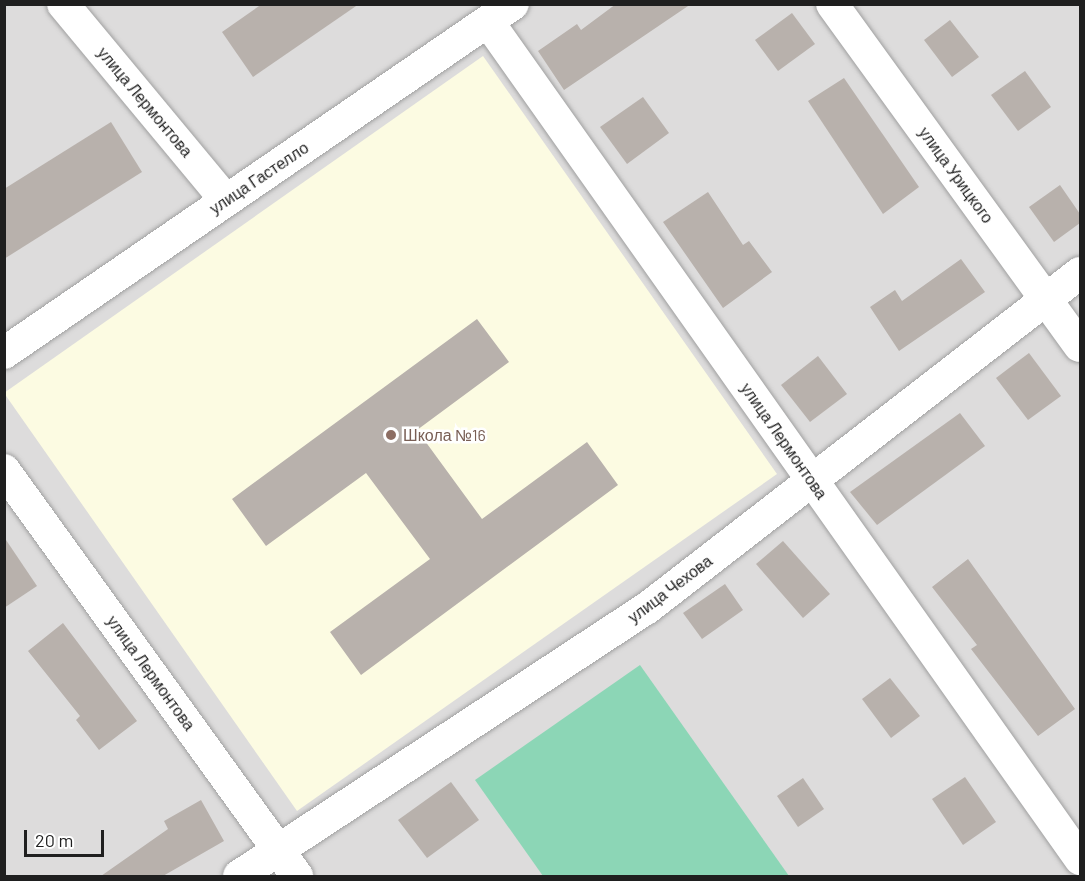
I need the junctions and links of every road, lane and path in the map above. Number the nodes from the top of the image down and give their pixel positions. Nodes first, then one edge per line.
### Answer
1 (63, 4) edge
2 (513, 4) edge
3 (832, 4) edge
4 (489, 23) junction
5 (226, 200) junction
6 (1080, 273) edge
7 (1046, 299) junction
8 (1080, 346) edge
9 (4, 353) edge
10 (4, 470) edge
11 (811, 479) junction
12 (277, 849) junction
13 (1080, 859) edge
14 (239, 876) edge
15 (297, 876) edge

1 - 5 street, улица Лермонтова
2 - 4 street, улица Гастелло
3 - 7 street, улица Урицкого
4 - 5 street, улица Гастелло
4 - 11 street, улица Лермонтова
5 - 9 street, улица Гастелло
6 - 7 street, улица Чехова
7 - 8 street, улица Урицкого
7 - 11 street, улица Чехова
10 - 12 street, улица Лермонтова
11 - 12 street, улица Чехова
11 - 13 street, улица Лермонтова
12 - 14 street, улица Чехова
12 - 15 street, улица Лермонтова

